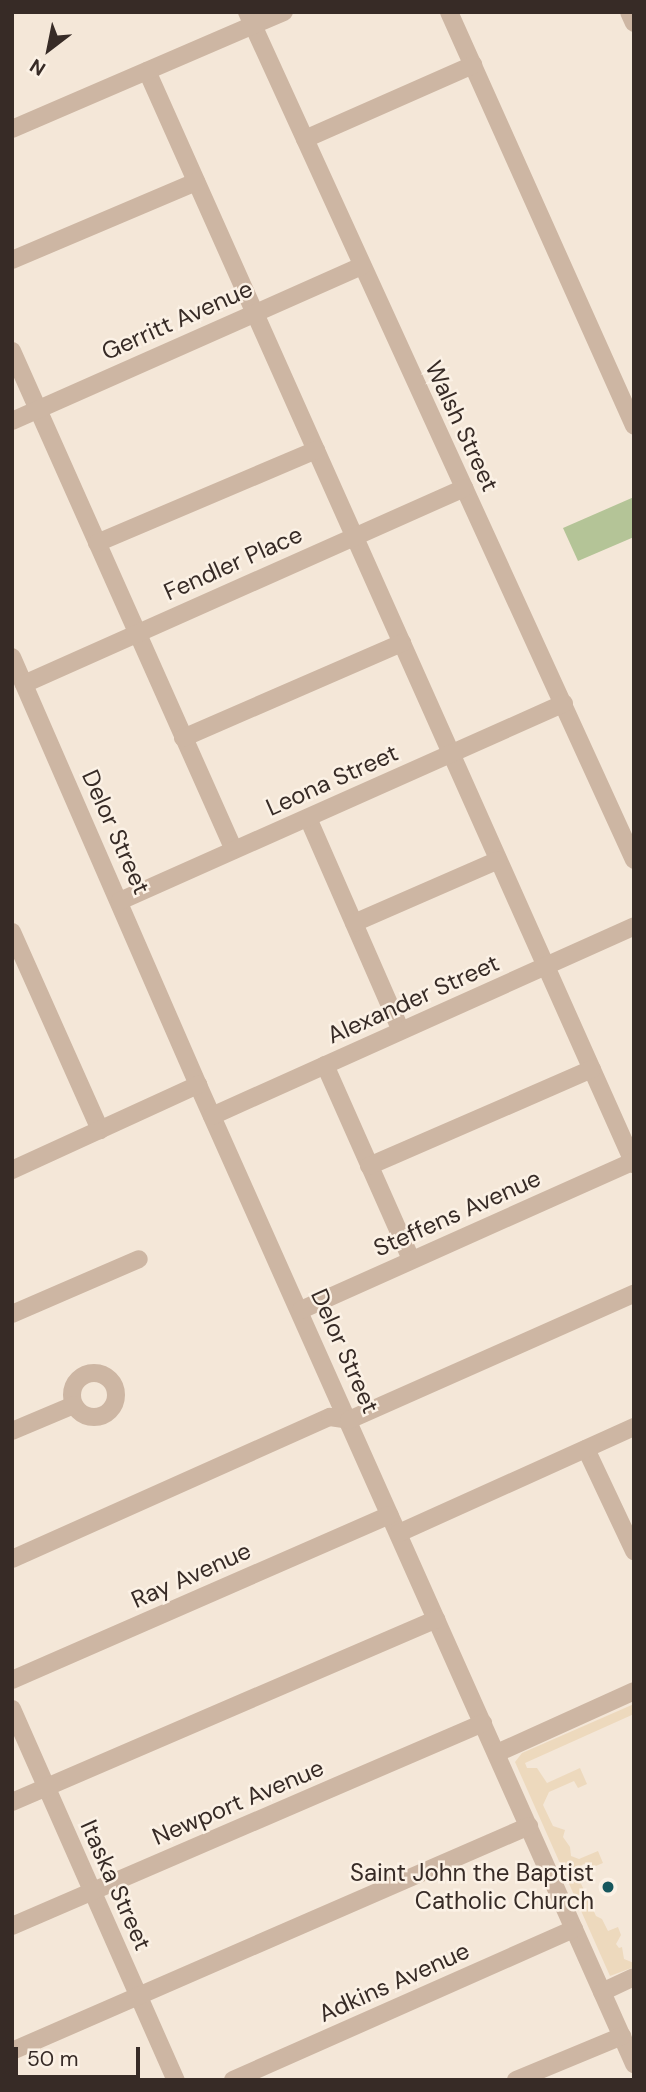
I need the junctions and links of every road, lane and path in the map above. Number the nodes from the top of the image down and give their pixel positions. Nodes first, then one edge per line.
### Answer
1 (284, 12) edge
2 (449, 12) edge
3 (629, 12) edge
4 (250, 19) edge
5 (634, 23) edge
6 (472, 65) junction
7 (147, 71) junction
8 (12, 129) edge
9 (305, 139) junction
10 (196, 182) junction
11 (12, 260) edge
12 (362, 266) junction
13 (255, 313) junction
14 (12, 351) edge
15 (37, 408) junction
16 (12, 421) edge
17 (634, 425) edge
18 (316, 450) junction
19 (464, 488) junction
20 (354, 535) junction
21 (97, 543) junction
22 (138, 634) junction
23 (402, 643) junction
24 (12, 657) edge
25 (24, 684) junction
26 (564, 703) junction
27 (183, 738) junction
28 (451, 753) junction
29 (308, 818) junction
30 (234, 850) junction
31 (498, 860) junction
32 (634, 860) edge
33 (120, 901) junction
34 (354, 923) junction
35 (634, 926) edge
36 (12, 932) edge
37 (546, 966) junction
38 (401, 1031) junction
39 (325, 1065) junction
40 (592, 1069) junction
41 (198, 1085) junction
42 (212, 1116) junction
43 (100, 1130) junction
44 (633, 1162) edge
45 (369, 1166) junction
46 (12, 1170) edge
47 (139, 1259) dead end
48 (411, 1259) junction
49 (634, 1294) edge
50 (300, 1310) junction
51 (12, 1314) edge
52 (74, 1405) dead end
53 (349, 1420) junction
54 (634, 1427) edge
55 (12, 1431) edge
56 (586, 1449) junction
57 (390, 1514) junction
58 (399, 1534) junction
59 (634, 1551) edge
60 (12, 1559) edge
61 (436, 1619) junction
62 (12, 1680) edge
63 (634, 1691) edge
64 (12, 1709) edge
65 (483, 1723) junction
66 (497, 1754) junction
67 (46, 1788) junction
68 (12, 1802) edge
69 (529, 1826) junction
70 (92, 1891) junction
71 (12, 1926) edge
72 (575, 1929) junction
73 (634, 1977) edge
74 (602, 1992) junction
75 (138, 1996) junction
76 (622, 2036) junction
77 (12, 2051) edge
78 (634, 2064) edge
79 (176, 2080) edge
80 (233, 2080) edge
81 (516, 2080) edge

1 - 4 street
2 - 6 street
3 - 5 street
4 - 7 street
4 - 9 street, Walsh Street
6 - 9 street
6 - 17 street
7 - 8 street
7 - 10 street
9 - 12 street, Walsh Street
10 - 11 street
10 - 13 street
12 - 13 street, Gerritt Avenue
12 - 19 street, Walsh Street
13 - 15 street, Gerritt Avenue
13 - 18 street
14 - 15 street
15 - 16 street, Gerritt Avenue
15 - 21 street
18 - 20 street
18 - 21 street
19 - 20 street, Fendler Place
19 - 26 street, Walsh Street
20 - 22 street, Fendler Place
20 - 23 street
21 - 22 street
22 - 25 street, Fendler Place
22 - 27 street
23 - 27 street
23 - 28 street
24 - 25 street, Delor Street
25 - 33 street, Delor Street
26 - 28 street, Leona Street
26 - 32 street, Walsh Street
27 - 30 street
28 - 29 street, Leona Street
28 - 31 street
29 - 30 street, Leona Street
29 - 34 street
30 - 33 street, Leona Street
31 - 34 street
31 - 37 street
33 - 41 street, Delor Street
34 - 38 street
35 - 37 street, Alexander Street
36 - 43 street
37 - 38 street, Alexander Street
37 - 40 street
38 - 39 street, Alexander Street
39 - 42 street, Alexander Street
39 - 45 street
40 - 44 street
40 - 45 street
41 - 42 street, Delor Street
41 - 43 street
42 - 50 street, Delor Street
43 - 46 street
44 - 48 street, Steffens Avenue
45 - 48 street
47 - 51 street
48 - 50 street, Steffens Avenue
49 - 53 street
50 - 53 street, Delor Street
52 - 55 street
53 - 57 street, Delor Street
53 - 60 street
54 - 56 street
56 - 58 street
56 - 59 street
57 - 58 street, Delor Street
57 - 62 street, Ray Avenue
58 - 61 street, Delor Street
61 - 65 street, Delor Street
61 - 67 street
63 - 66 street
64 - 67 street, Itaska Street
65 - 66 street, Delor Street
65 - 70 street, Newport Avenue
66 - 69 street, Delor Street
67 - 68 street
67 - 70 street, Itaska Street
69 - 72 street, Delor Street
69 - 75 street
70 - 71 street, Newport Avenue
70 - 75 street, Itaska Street
72 - 74 street, Delor Street
72 - 80 street, Adkins Avenue
73 - 74 street
74 - 76 street, Delor Street
75 - 77 street
75 - 79 street, Itaska Street
76 - 78 street, Delor Street
76 - 81 street

